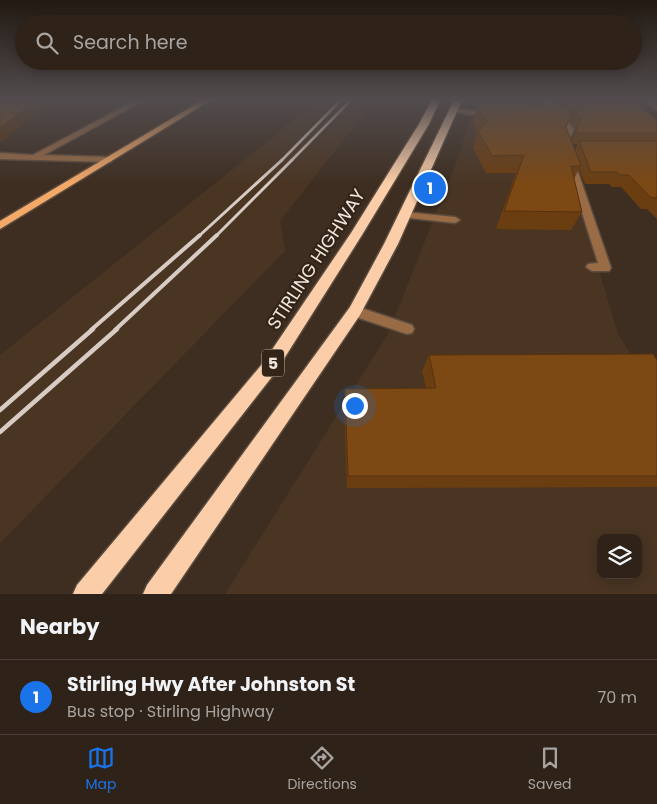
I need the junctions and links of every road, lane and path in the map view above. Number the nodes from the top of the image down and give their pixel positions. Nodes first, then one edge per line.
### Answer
1 (90, 128) edge
2 (162, 128) edge
3 (421, 128) edge
4 (446, 128) edge
5 (569, 128) edge
6 (0, 156) edge
7 (36, 156) junction
8 (108, 160) junction
9 (405, 215) junction
10 (455, 220) dead end
11 (0, 226) edge
12 (592, 267) dead end
13 (355, 310) junction
14 (408, 329) dead end
15 (86, 594) edge
16 (156, 594) edge

1 - 7 street
2 - 8 main road
3 - 15 highway, STIRLING HIGHWAY / 5
4 - 9 highway, 5
5 - 12 street
6 - 7 street
7 - 8 street
8 - 11 main road
9 - 10 street
9 - 13 highway, 5
13 - 14 street
13 - 16 highway, 5

